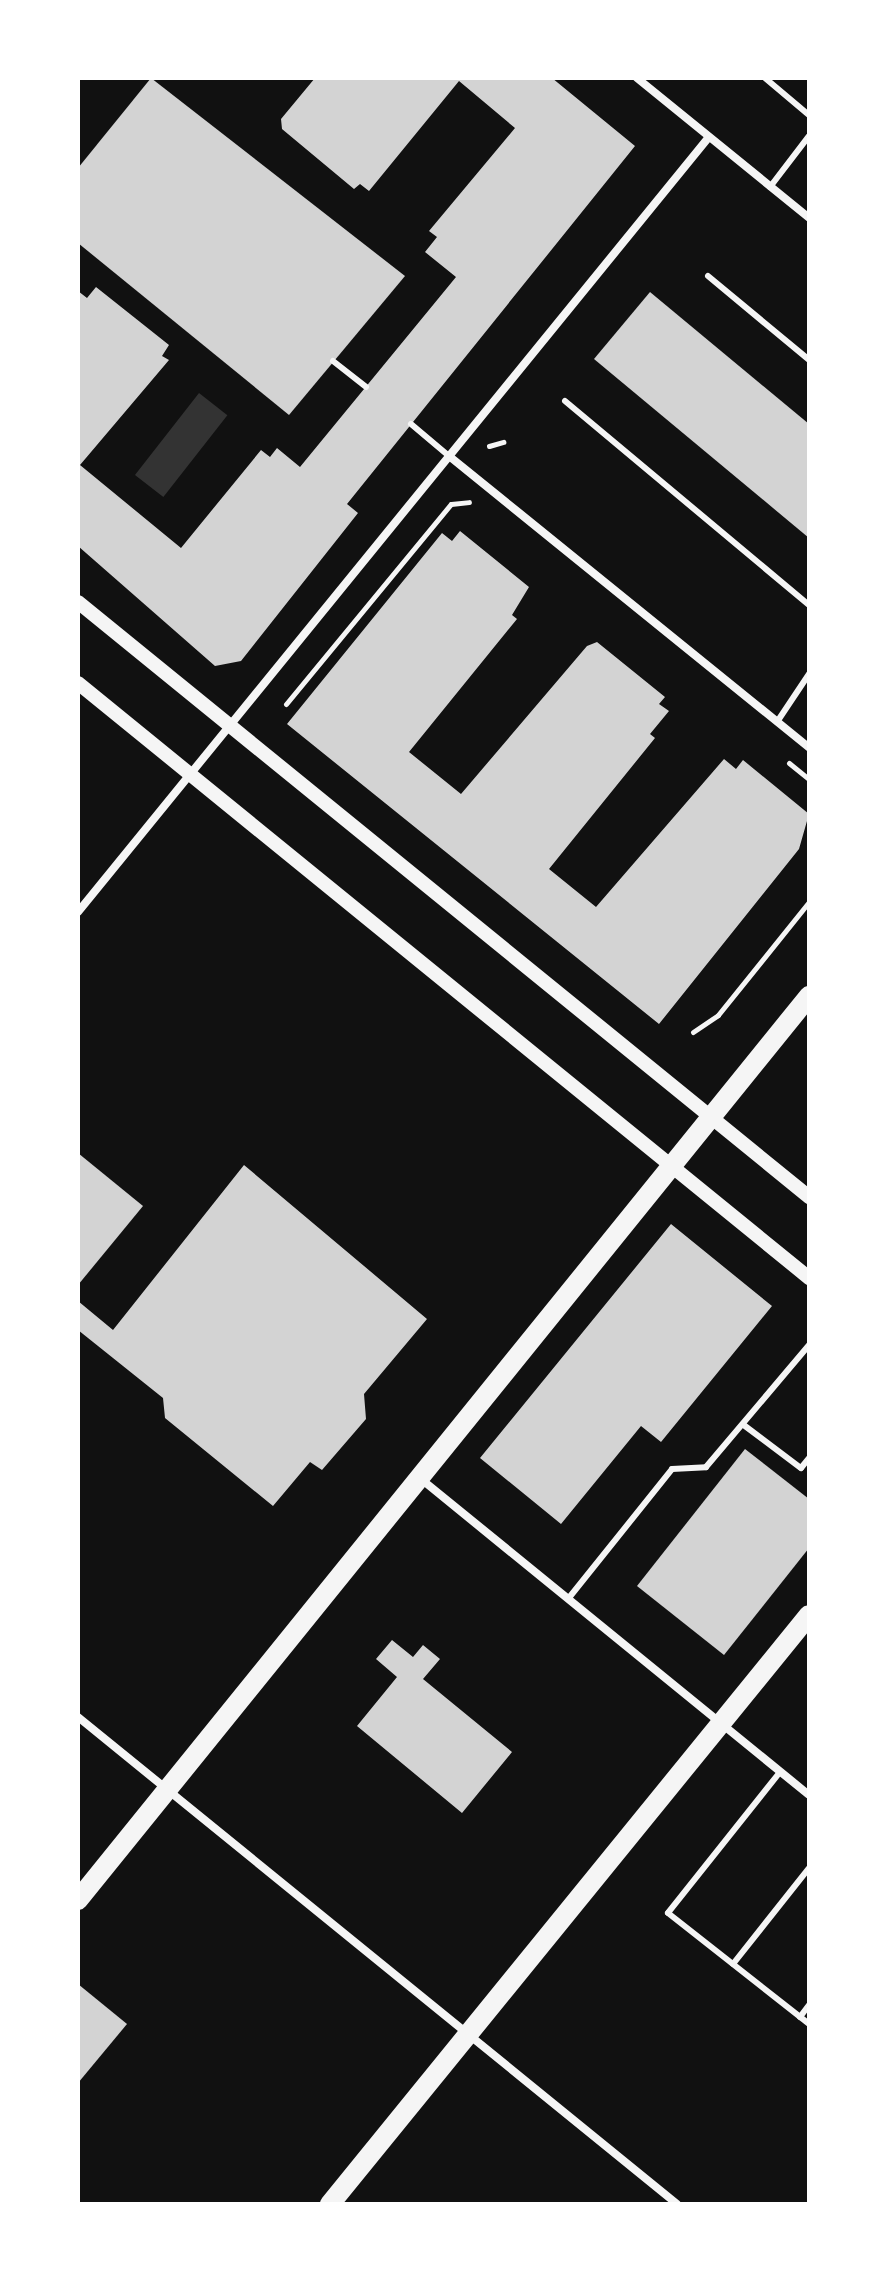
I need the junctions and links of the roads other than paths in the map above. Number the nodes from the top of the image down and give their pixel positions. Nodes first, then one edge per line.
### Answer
1 (637, 78) edge
2 (765, 78) edge
3 (809, 115) edge
4 (809, 136) edge
5 (709, 137) junction
6 (770, 187) junction
7 (809, 218) edge
8 (708, 276) dead end
9 (809, 360) edge
10 (333, 361) dead end
11 (366, 387) dead end
12 (565, 401) dead end
13 (411, 424) dead end
14 (449, 456) junction
15 (78, 602) edge
16 (809, 605) edge
17 (809, 674) edge
18 (78, 683) edge
19 (777, 722) junction
20 (230, 726) junction
21 (809, 748) edge
22 (190, 774) junction
23 (78, 912) edge
24 (809, 996) edge
25 (713, 1119) junction
26 (673, 1168) junction
27 (809, 1197) edge
28 (809, 1278) edge
29 (809, 1345) edge
30 (745, 1426) junction
31 (809, 1458) edge
32 (420, 1479) junction
33 (568, 1599) junction
34 (809, 1615) edge
35 (78, 1717) edge
36 (721, 1723) junction
37 (780, 1772) junction
38 (168, 1789) junction
39 (809, 1795) edge
40 (809, 1868) edge
41 (78, 1900) edge
42 (733, 1964) junction
43 (809, 2005) edge
44 (800, 2017) junction
45 (809, 2024) edge
46 (468, 2034) junction
47 (330, 2204) edge
48 (677, 2204) edge

1 - 5 street
2 - 3 lane
4 - 6 lane
5 - 6 street
5 - 14 street
6 - 7 street
8 - 9 lane
10 - 11 lane
12 - 16 lane
13 - 14 lane
14 - 19 street
14 - 20 street
15 - 20 street
17 - 19 lane
18 - 22 street
19 - 21 street
20 - 22 street
20 - 25 street
22 - 23 street
22 - 26 street
24 - 25 main road
25 - 26 main road
25 - 27 street
26 - 28 street
26 - 32 main road
29 - 30 lane
30 - 31 lane
30 - 33 lane
32 - 33 street
32 - 38 main road
33 - 36 street
34 - 36 main road
35 - 38 street
36 - 37 street
36 - 46 main road
37 - 39 street
37 - 42 lane
38 - 41 main road
38 - 46 street
40 - 42 lane
42 - 44 lane
43 - 44 lane
44 - 45 lane
46 - 47 main road
46 - 48 street

